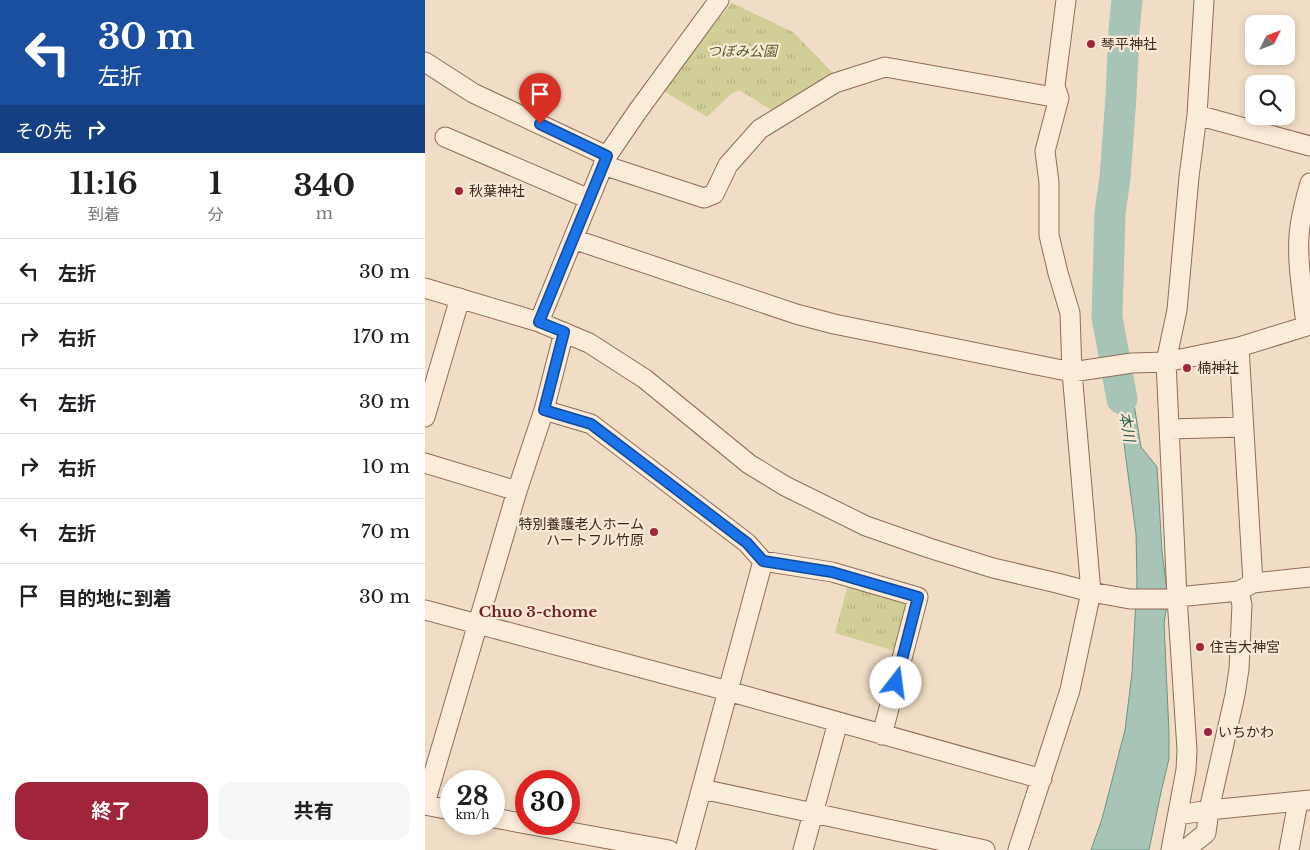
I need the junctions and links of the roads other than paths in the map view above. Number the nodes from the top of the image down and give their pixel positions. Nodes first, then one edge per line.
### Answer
1 (719, 0) edge
2 (1066, 0) edge
3 (1204, 0) edge
4 (425, 62) edge
5 (1059, 98) junction
6 (1197, 115) junction
7 (445, 137) dead end
8 (1310, 146) edge
9 (605, 160) junction
10 (1310, 184) edge
11 (589, 198) junction
12 (573, 239) junction
13 (425, 288) edge
14 (460, 298) junction
15 (539, 322) junction
16 (1308, 325) edge
17 (564, 332) junction
18 (1239, 347) junction
19 (1166, 362) junction
20 (1072, 372) junction
21 (544, 410) junction
22 (425, 417) edge
23 (1243, 427) junction
24 (1169, 429) junction
25 (425, 463) edge
26 (517, 491) junction
27 (763, 561) junction
28 (1310, 577) edge
29 (1246, 587) junction
30 (1091, 592) junction
31 (1172, 598) junction
32 (425, 610) edge
33 (477, 624) junction
34 (728, 691) junction
35 (837, 722) junction
36 (882, 735) junction
37 (1042, 779) junction
38 (702, 790) junction
39 (1304, 801) edge
40 (425, 804) edge
41 (440, 807) edge
42 (1209, 810) junction
43 (813, 814) junction
44 (1178, 815) junction
45 (505, 820) edge
46 (669, 850) edge
47 (685, 850) edge
48 (803, 850) edge
49 (985, 850) edge
50 (1018, 850) edge
51 (1171, 850) edge
52 (1185, 850) edge
53 (1289, 850) edge

1 - 9 street
2 - 5 street
3 - 6 street
4 - 9 street
5 - 9 street
5 - 20 street
6 - 8 street
6 - 19 street
7 - 11 street
9 - 11 street
10 - 16 street
11 - 12 street
12 - 15 street
12 - 20 street
13 - 14 street
14 - 15 street
14 - 22 street
15 - 17 street
16 - 18 street
17 - 21 street
17 - 30 street
18 - 19 street
18 - 23 street
19 - 20 street
19 - 24 street
20 - 30 street
21 - 26 street
21 - 27 street
23 - 24 street
23 - 29 street
24 - 31 street
25 - 26 street
26 - 33 street
27 - 34 street
27 - 36 street
28 - 29 street
29 - 31 street
29 - 42 street
30 - 31 street
30 - 37 street
31 - 44 street
32 - 33 street
33 - 34 street
33 - 40 street
34 - 35 street
34 - 38 street
35 - 36 street
35 - 43 street
36 - 37 street
37 - 50 street
38 - 43 street
38 - 47 street
39 - 42 street
39 - 53 street
40 - 41 street
42 - 44 street
42 - 52 street
43 - 48 street
43 - 49 street
44 - 51 street
45 - 46 street

